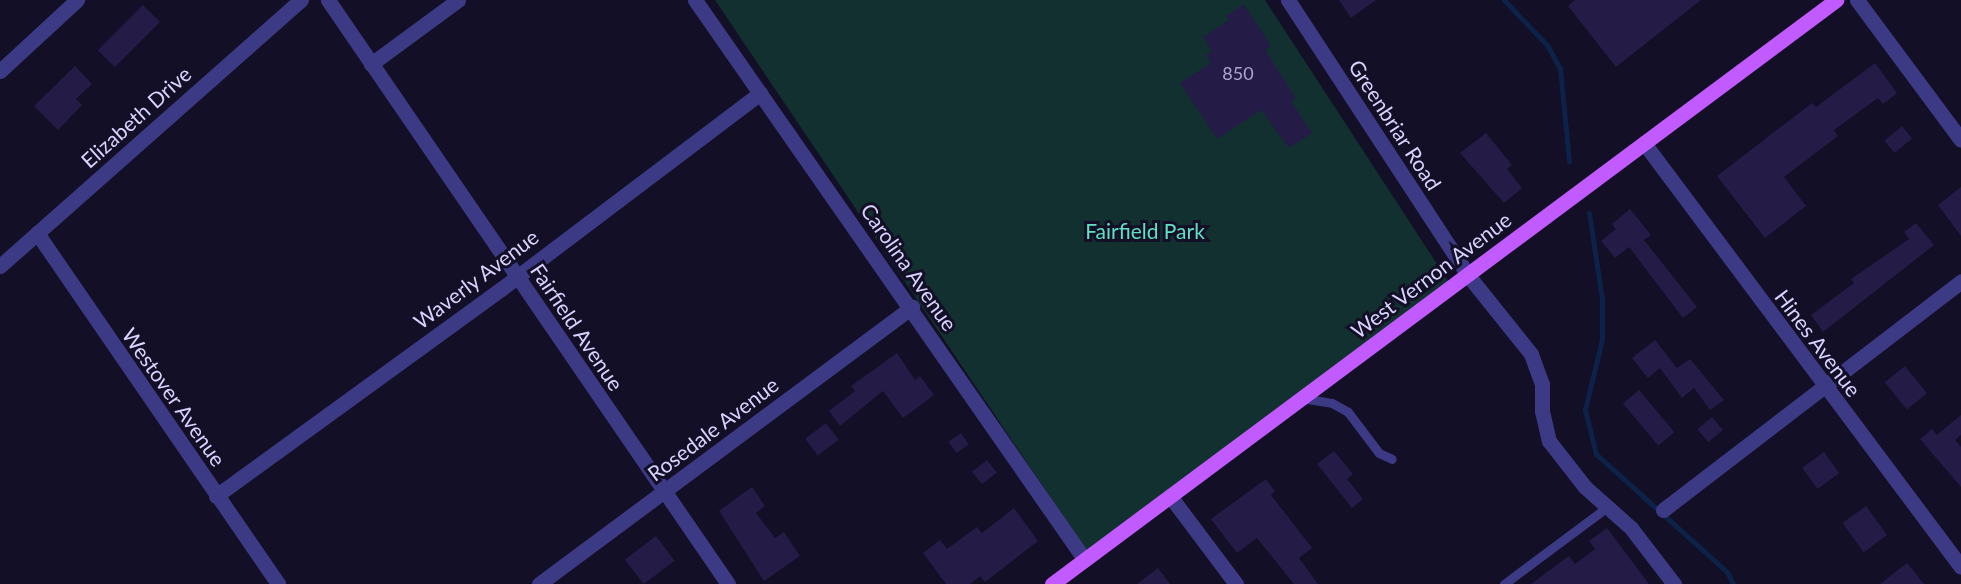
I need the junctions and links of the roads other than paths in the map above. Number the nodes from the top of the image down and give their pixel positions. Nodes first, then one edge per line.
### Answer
1 (77, 0) edge
2 (301, 0) edge
3 (328, 0) edge
4 (458, 0) edge
5 (695, 0) edge
6 (1288, 0) edge
7 (1836, 0) edge
8 (1857, 0) edge
9 (371, 64) junction
10 (0, 71) edge
11 (760, 93) junction
12 (1961, 140) edge
13 (1644, 143) junction
14 (37, 233) junction
15 (0, 266) edge
16 (1467, 274) junction
17 (517, 276) junction
18 (1961, 281) edge
19 (912, 307) junction
20 (1822, 386) junction
21 (1302, 398) junction
22 (1392, 459) dead end
23 (664, 492) junction
24 (216, 496) junction
25 (1170, 496) junction
26 (1606, 508) junction
27 (1663, 510) dead end
28 (1085, 560) junction
29 (1961, 567) edge
30 (278, 584) edge
31 (539, 584) edge
32 (728, 584) edge
33 (1052, 584) edge
34 (1236, 584) edge
35 (1504, 584) edge
36 (1674, 584) edge

1 - 10 street
2 - 14 street, Elizabeth Drive
3 - 9 street, Fairfield Avenue
4 - 9 street
5 - 11 street, Carolina Avenue
6 - 16 street, Greenbriar Road
7 - 13 main road, West Vernon Avenue
8 - 12 street
9 - 17 street, Fairfield Avenue
11 - 17 street, Waverly Avenue
11 - 19 street, Carolina Avenue
13 - 16 main road, West Vernon Avenue
13 - 20 street, Hines Avenue
14 - 15 street, Elizabeth Drive
14 - 24 street, Westover Avenue
16 - 21 main road, West Vernon Avenue
16 - 26 street, Greenbriar Road
17 - 23 street, Fairfield Avenue
17 - 24 street, Waverly Avenue
18 - 20 street
19 - 23 street, Rosedale Avenue
19 - 28 street, Carolina Avenue
20 - 27 street
20 - 29 street, Hines Avenue
21 - 22 lane
21 - 25 main road, West Vernon Avenue
23 - 31 street, Rosedale Avenue
23 - 32 street, Fairfield Avenue
24 - 30 street, Westover Avenue
25 - 28 main road, West Vernon Avenue
25 - 34 street
26 - 35 lane
26 - 36 street, Greenbriar Road
28 - 33 main road, West Vernon Avenue

